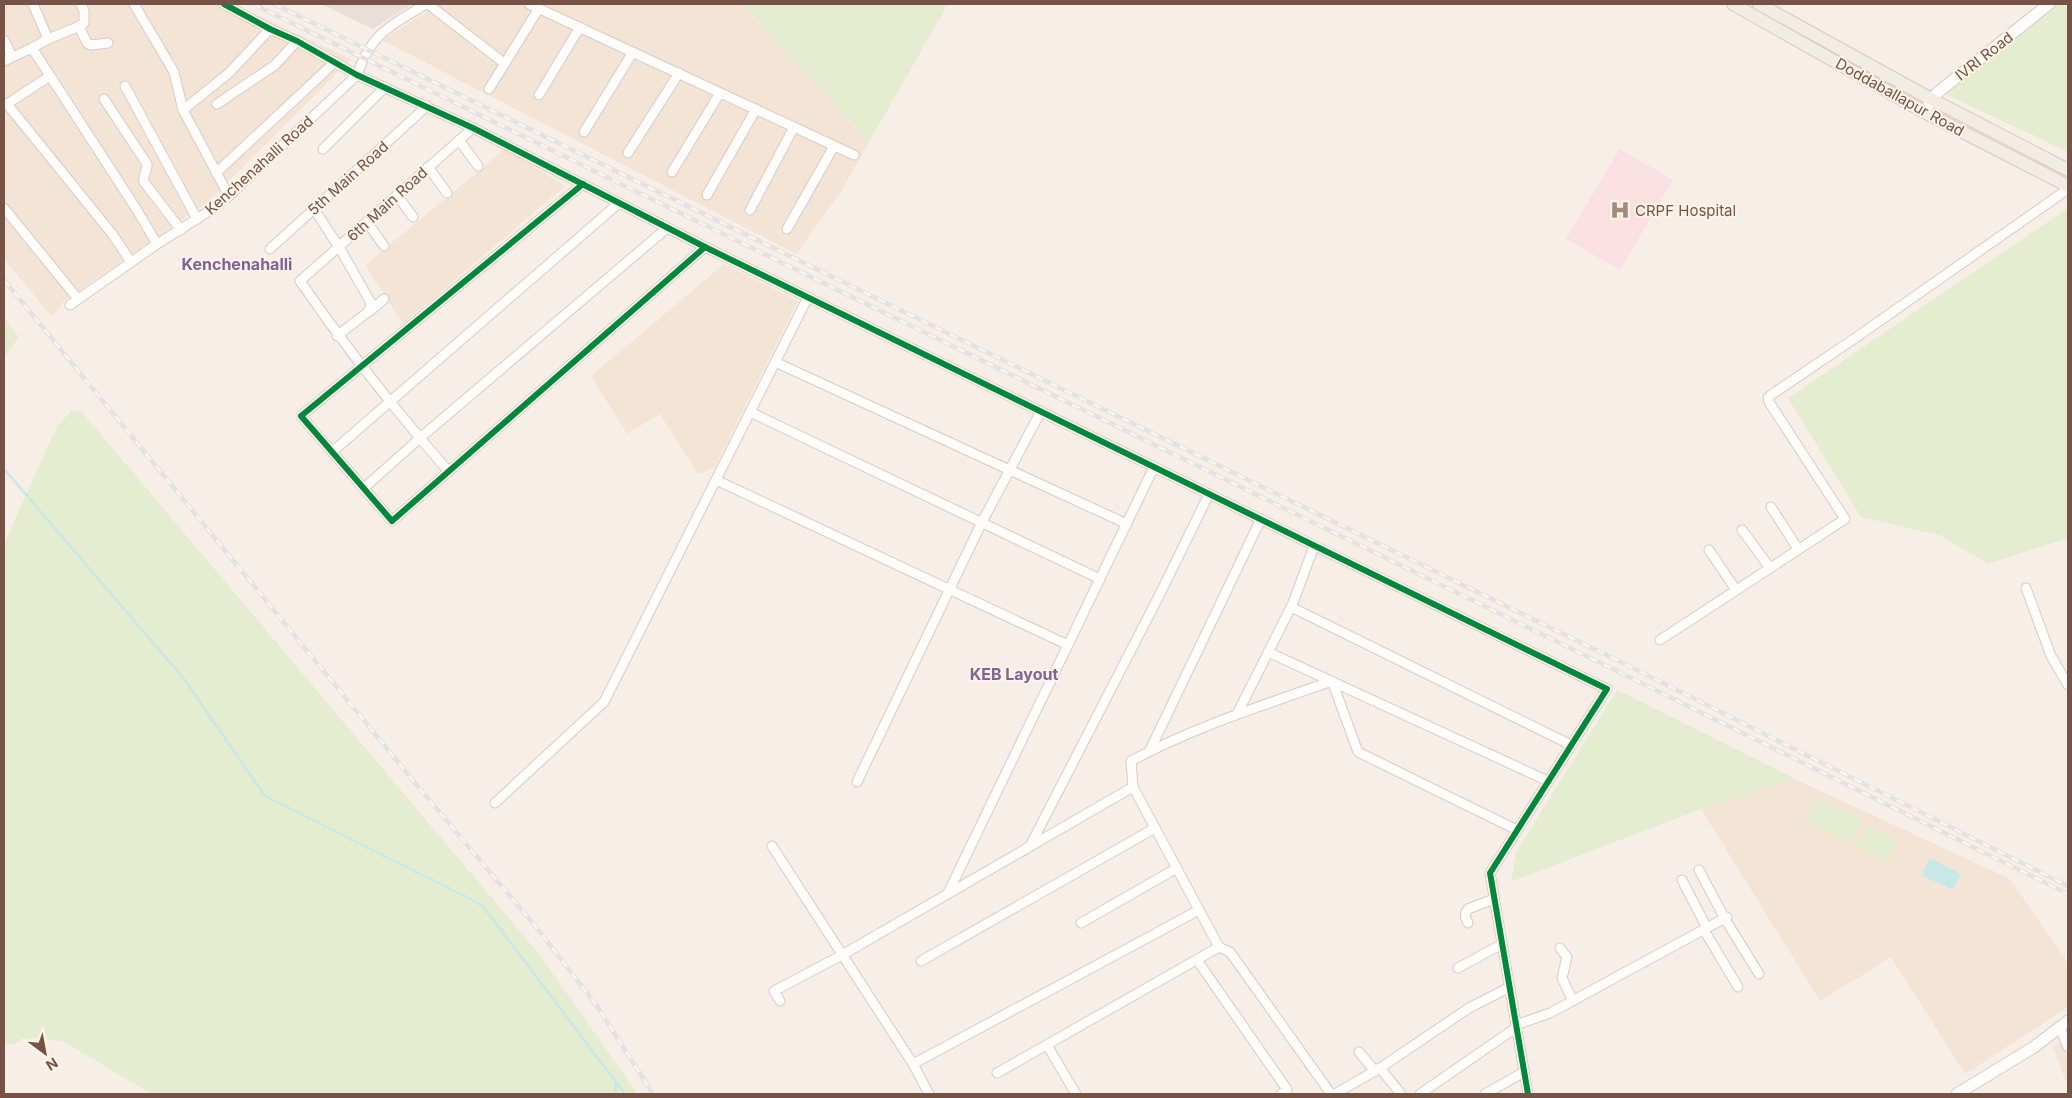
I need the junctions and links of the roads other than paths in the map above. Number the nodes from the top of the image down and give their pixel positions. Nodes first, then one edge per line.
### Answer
1 (33, 4) edge
2 (81, 4) edge
3 (134, 4) edge
4 (224, 4) edge
5 (427, 4) edge
6 (529, 4) edge
7 (1733, 4) edge
8 (1759, 4) edge
9 (2049, 4) edge
10 (539, 8) junction
11 (79, 26) junction
12 (580, 27) junction
13 (270, 29) junction
14 (48, 39) junction
15 (4, 40) edge
16 (297, 41) junction
17 (108, 43) dead end
18 (32, 48) junction
19 (632, 52) junction
20 (8, 59) edge
21 (335, 62) junction
22 (504, 63) junction
23 (679, 73) junction
24 (50, 76) junction
25 (357, 76) junction
26 (125, 86) dead end
27 (386, 87) junction
28 (489, 89) dead end
29 (720, 93) junction
30 (539, 95) dead end
31 (104, 99) dead end
32 (1931, 99) junction
33 (217, 104) dead end
34 (427, 106) junction
35 (756, 109) junction
36 (184, 110) junction
37 (1924, 112) junction
38 (794, 127) junction
39 (473, 128) junction
40 (584, 132) dead end
41 (459, 140) junction
42 (834, 146) junction
43 (323, 149) dead end
44 (628, 153) dead end
45 (854, 156) dead end
46 (478, 166) dead end
47 (428, 168) junction
48 (2068, 170) edge
49 (672, 172) dead end
50 (216, 173) junction
51 (583, 184) junction
52 (2068, 188) edge
53 (447, 193) dead end
54 (397, 195) junction
55 (707, 195) dead end
56 (229, 196) junction
57 (619, 203) junction
58 (4, 208) edge
59 (314, 209) junction
60 (750, 210) dead end
61 (413, 217) dead end
62 (197, 219) junction
63 (367, 222) junction
64 (667, 228) junction
65 (787, 229) dead end
66 (180, 230) junction
67 (157, 244) junction
68 (384, 246) dead end
69 (340, 247) junction
70 (705, 247) junction
71 (270, 249) dead end
72 (131, 262) junction
73 (808, 298) junction
74 (384, 299) dead end
75 (369, 311) junction
76 (337, 336) junction
77 (775, 362) junction
78 (362, 368) junction
79 (390, 403) junction
80 (1040, 411) junction
81 (750, 412) junction
82 (420, 438) junction
83 (332, 452) junction
84 (1154, 467) junction
85 (1009, 469) junction
86 (449, 472) junction
87 (716, 480) junction
88 (364, 488) junction
89 (1209, 494) junction
90 (1771, 507) dead end
91 (1261, 519) junction
92 (981, 524) junction
93 (1127, 524) junction
94 (1742, 530) dead end
95 (1314, 546) junction
96 (1798, 549) junction
97 (1709, 550) dead end
98 (1770, 568) junction
99 (1100, 579) junction
100 (2026, 588) dead end
101 (1736, 590) junction
102 (950, 591) junction
103 (1291, 607) junction
104 (1660, 640) dead end
105 (1068, 645) junction
106 (1268, 652) junction
107 (1332, 681) junction
108 (2068, 685) edge
109 (1237, 714) junction
110 (1571, 745) junction
111 (1150, 750) junction
112 (1548, 781) junction
113 (857, 782) dead end
114 (1133, 787) junction
115 (495, 803) dead end
116 (1155, 828) junction
117 (1517, 830) junction
118 (772, 846) dead end
119 (1029, 847) junction
120 (1177, 868) junction
121 (1700, 870) dead end
122 (1682, 880) dead end
123 (948, 893) junction
124 (1494, 899) junction
125 (1199, 910) junction
126 (1726, 918) junction
127 (1081, 923) dead end
128 (1468, 923) dead end
129 (1705, 929) junction
130 (1502, 944) junction
131 (1219, 947) junction
132 (1560, 948) dead end
133 (842, 955) junction
134 (1197, 960) junction
135 (920, 961) dead end
136 (1458, 968) dead end
137 (1758, 974) dead end
138 (1510, 987) junction
139 (1738, 987) dead end
140 (780, 1001) dead end
141 (1573, 1001) junction
142 (2066, 1024) edge
143 (1516, 1026) junction
144 (1047, 1045) junction
145 (2068, 1048) edge
146 (1359, 1052) dead end
147 (913, 1064) junction
148 (1377, 1070) junction
149 (1524, 1072) junction
150 (997, 1073) dead end
151 (929, 1094) edge
152 (1076, 1094) edge
153 (1281, 1094) edge
154 (1331, 1094) edge
155 (1335, 1094) edge
156 (1401, 1094) edge
157 (1420, 1094) edge
158 (1485, 1094) edge
159 (1528, 1094) edge
160 (1957, 1094) edge

1 - 14 street
2 - 11 street
3 - 36 street
4 - 13 street
5 - 22 street
5 - 25 street, Kenchenahalli Road
6 - 10 street
7 - 37 main road, Doddaballapur Road
8 - 32 main road, Doddaballapur Road
9 - 32 main road, IVRI Road
10 - 12 street
10 - 22 street
11 - 14 street
11 - 17 street
12 - 19 street
12 - 30 street
13 - 16 street
13 - 36 street
14 - 18 street
15 - 20 street
16 - 21 street
16 - 33 street
18 - 20 street
18 - 24 street
19 - 23 street
19 - 40 street
21 - 25 street
21 - 50 street
22 - 28 street
23 - 29 street
23 - 44 street
24 - 67 street
24 - 72 street
25 - 27 street
25 - 56 street, Kenchenahalli Road
26 - 62 street
27 - 34 street
27 - 43 street
29 - 35 street
29 - 49 street
31 - 66 street
32 - 37 main road, IVRI Road
32 - 48 main road, Doddaballapur Road
34 - 39 street
34 - 59 street, 5th Main Road
35 - 38 street
35 - 55 street
36 - 50 street
37 - 52 main road, Doddaballapur Road
38 - 42 street
38 - 60 street
39 - 41 street, 6th Main Road
39 - 51 street
41 - 46 street
41 - 47 street, 6th Main Road
42 - 45 street
42 - 65 street
47 - 53 street
47 - 54 street, 6th Main Road
50 - 56 street
51 - 57 street
51 - 78 street
52 - 96 street
54 - 61 street
54 - 63 street, 6th Main Road
56 - 62 street, Kenchenahalli Road
57 - 64 street
57 - 79 street
58 - 72 street, Kenchenahalli Road
59 - 69 street
59 - 71 street, 5th Main Road
62 - 66 street, Kenchenahalli Road
63 - 68 street
63 - 69 street, 6th Main Road
64 - 70 street
64 - 82 street
66 - 67 street, Kenchenahalli Road
67 - 72 street, Kenchenahalli Road
69 - 75 street
69 - 76 street, 6th Main Road
70 - 73 street
70 - 86 street
73 - 77 street
73 - 80 street
74 - 75 street
75 - 76 street
76 - 78 street
77 - 81 street
77 - 85 street
78 - 79 street
78 - 83 street
79 - 82 street
79 - 83 street
80 - 84 street
80 - 85 street
81 - 87 street
81 - 92 street
82 - 86 street
82 - 88 street
83 - 88 street
84 - 89 street
84 - 93 street
85 - 92 street
85 - 93 street
86 - 88 street
87 - 102 street
87 - 115 street
89 - 91 street
89 - 119 street
90 - 96 street
91 - 95 street
91 - 111 street
92 - 99 street
92 - 102 street
93 - 99 street
94 - 98 street
95 - 103 street
95 - 110 street
96 - 98 street
97 - 101 street
98 - 101 street
99 - 105 street
100 - 108 street
101 - 104 street
102 - 105 street
102 - 113 street
103 - 106 street
103 - 110 street
105 - 123 street
106 - 107 street
106 - 109 street
107 - 109 street
107 - 112 street
107 - 117 street
109 - 111 street
110 - 112 street
111 - 114 street
112 - 117 street
114 - 116 street
114 - 119 street
116 - 120 street
116 - 135 street
117 - 124 street
118 - 133 street
119 - 123 street
120 - 125 street
120 - 127 street
121 - 126 street
122 - 129 street
123 - 133 street
124 - 128 street
124 - 130 street
125 - 131 street
125 - 147 street
126 - 129 street
126 - 137 street
129 - 139 street
129 - 141 street
130 - 136 street
130 - 138 street
131 - 134 street
131 - 154 street
132 - 141 street
133 - 140 street
133 - 147 street
134 - 144 street
134 - 153 street
138 - 143 street
138 - 148 street
141 - 143 street
142 - 145 street
142 - 160 main road
143 - 149 street
143 - 157 street
144 - 150 street
144 - 152 street
146 - 148 street
147 - 151 street
148 - 155 street
148 - 156 street
149 - 158 street
149 - 159 street

